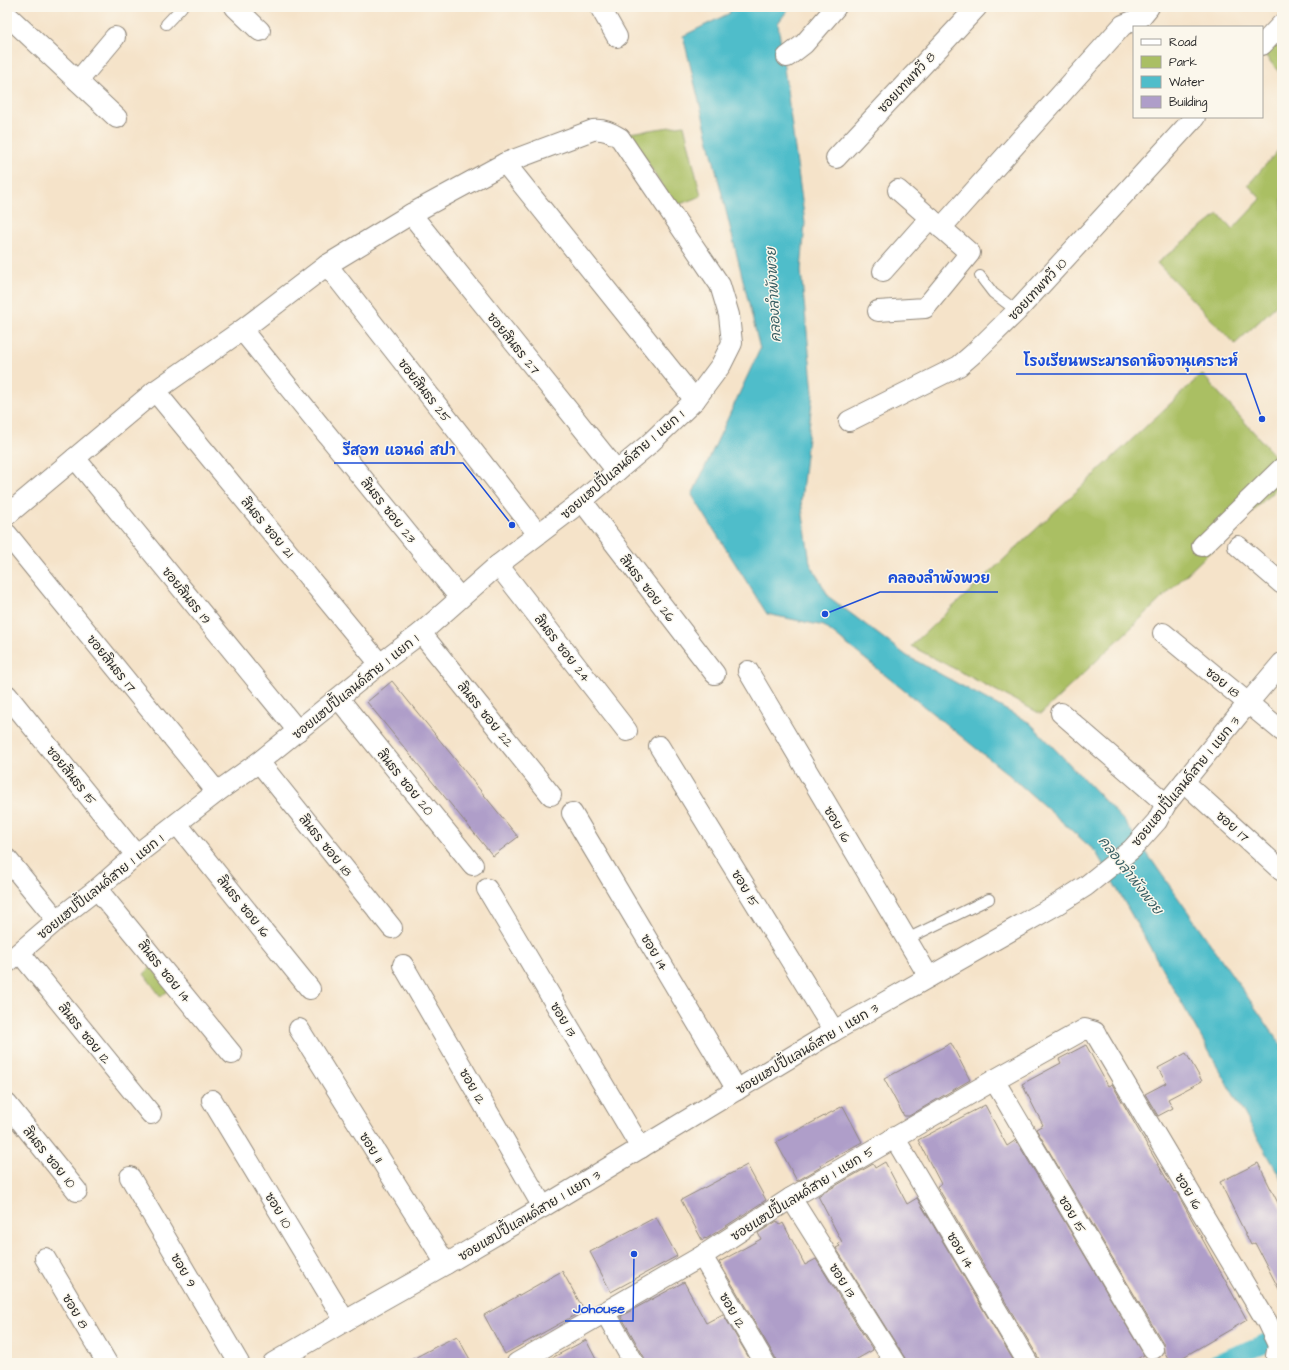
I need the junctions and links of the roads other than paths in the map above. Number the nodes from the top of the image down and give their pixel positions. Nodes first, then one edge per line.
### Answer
1 (182, 7) edge
2 (236, 7) edge
3 (600, 7) edge
4 (836, 7) edge
5 (977, 7) edge
6 (1149, 7) edge
7 (7, 15) edge
8 (166, 24) dead end
9 (1282, 24) edge
10 (260, 31) dead end
11 (617, 36) dead end
12 (115, 37) dead end
13 (1263, 44) edge
14 (787, 57) dead end
15 (78, 81) junction
16 (117, 118) dead end
17 (1194, 118) edge
18 (836, 158) dead end
19 (505, 163) junction
20 (898, 190) dead end
21 (411, 214) junction
22 (935, 223) junction
23 (327, 265) junction
24 (883, 271) dead end
25 (980, 276) dead end
26 (878, 311) dead end
27 (1017, 311) junction
28 (242, 330) junction
29 (155, 391) junction
30 (695, 400) junction
31 (849, 421) dead end
32 (75, 458) junction
33 (1282, 468) edge
34 (617, 471) junction
35 (582, 502) junction
36 (7, 516) edge
37 (7, 534) edge
38 (538, 534) junction
39 (1202, 546) dead end
40 (1238, 546) dead end
41 (498, 565) junction
42 (1282, 584) edge
43 (460, 598) junction
44 (421, 633) junction
45 (1163, 633) dead end
46 (1282, 663) edge
47 (380, 664) junction
48 (748, 671) dead end
49 (715, 674) dead end
50 (7, 696) edge
51 (339, 699) junction
52 (1248, 703) junction
53 (1060, 713) dead end
54 (298, 731) junction
55 (627, 731) dead end
56 (1282, 731) edge
57 (659, 746) dead end
58 (259, 762) junction
59 (1184, 782) junction
60 (217, 792) junction
61 (550, 795) dead end
62 (1162, 812) junction
63 (572, 813) dead end
64 (177, 824) junction
65 (136, 855) junction
66 (7, 859) edge
67 (473, 865) dead end
68 (1282, 871) edge
69 (97, 889) junction
70 (487, 889) dead end
71 (989, 899) dead end
72 (57, 920) junction
73 (392, 928) dead end
74 (907, 939) junction
75 (13, 958) edge
76 (404, 965) dead end
77 (929, 977) junction
78 (310, 989) dead end
79 (299, 1029) dead end
80 (1090, 1030) joint
81 (834, 1031) junction
82 (232, 1054) dead end
83 (994, 1080) junction
84 (737, 1090) junction
85 (212, 1100) dead end
86 (7, 1104) edge
87 (151, 1114) dead end
88 (894, 1137) junction
89 (641, 1148) junction
90 (130, 1177) dead end
91 (77, 1191) dead end
92 (791, 1198) junction
93 (543, 1207) junction
94 (702, 1256) junction
95 (44, 1258) dead end
96 (446, 1264) junction
97 (605, 1312) junction
98 (345, 1321) junction
99 (1153, 1349) dead end
100 (1278, 1354) edge
101 (107, 1363) edge
102 (239, 1363) edge
103 (273, 1363) edge
104 (517, 1363) edge
105 (634, 1363) edge
106 (765, 1363) edge
107 (895, 1363) edge
108 (1028, 1363) edge

1 - 8 lane
2 - 10 street
3 - 11 street
4 - 14 street
5 - 18 street, ซอยเทพทวี 8
6 - 22 street
7 - 15 street
9 - 13 street
12 - 15 street
15 - 16 street
17 - 27 street, ซอยเทพทวี 10
19 - 21 street, ซอยแฮปปี้แลนด์สาย 1 แยก 1
19 - 30 street
19 - 30 street, ซอยแฮปปี้แลนด์สาย 1 แยก 1
20 - 22 street
21 - 23 street, ซอยแฮปปี้แลนด์สาย 1 แยก 1
21 - 34 street, ซอยสินธร 27
22 - 24 street
22 - 26 street
23 - 28 street, ซอยแฮปปี้แลนด์สาย 1 แยก 1
23 - 38 street, ซอยสินธร 25
25 - 27 lane
27 - 31 street, ซอยเทพทวี 10
28 - 29 street, ซอยแฮปปี้แลนด์สาย 1 แยก 1
28 - 43 street, สินธร ซอย 23
29 - 32 street, ซอยแฮปปี้แลนด์สาย 1 แยก 1
29 - 47 street, สินธร ซอย 21
30 - 34 street, ซอยแฮปปี้แลนด์สาย 1 แยก 1
32 - 36 street, ซอยแฮปปี้แลนด์สาย 1 แยก 1
32 - 54 street, ซอยสินธร 19
33 - 39 street
34 - 35 street, ซอยแฮปปี้แลนด์สาย 1 แยก 1
35 - 38 street, ซอยแฮปปี้แลนด์สาย 1 แยก 1
35 - 49 street, สินธร ซอย 26
37 - 60 street, ซอยสินธร 17
38 - 41 street, ซอยแฮปปี้แลนด์สาย 1 แยก 1
40 - 42 street
41 - 43 street, ซอยแฮปปี้แลนด์สาย 1 แยก 1
41 - 55 street, สินธร ซอย 24
43 - 44 street, ซอยแฮปปี้แลนด์สาย 1 แยก 1
44 - 47 street, ซอยแฮปปี้แลนด์สาย 1 แยก 1
44 - 61 street, สินธร ซอย 22
45 - 52 street, ซอย 18
46 - 52 street, ซอยแฮปปี้แลนด์สาย 1 แยก 3
47 - 51 street, ซอยแฮปปี้แลนด์สาย 1 แยก 1
48 - 74 street, ซอย 16
50 - 65 street, ซอยสินธร 15
51 - 54 street, ซอยแฮปปี้แลนด์สาย 1 แยก 1
51 - 67 street, สินธร ซอย 20
52 - 56 street, ซอย 18
52 - 59 street, ซอยแฮปปี้แลนด์สาย 1 แยก 3
53 - 62 street
54 - 58 street, ซอยแฮปปี้แลนด์สาย 1 แยก 1
57 - 81 street, ซอย 15
58 - 60 street, ซอยแฮปปี้แลนด์สาย 1 แยก 1
58 - 73 street, สินธร ซอย 18
59 - 62 street, ซอยแฮปปี้แลนด์สาย 1 แยก 3
59 - 68 street, ซอย 17
60 - 64 street, ซอยแฮปปี้แลนด์สาย 1 แยก 1
62 - 77 street, ซอยแฮปปี้แลนด์สาย 1 แยก 3
63 - 84 street, ซอย 14
64 - 65 street, ซอยแฮปปี้แลนด์สาย 1 แยก 1
64 - 78 street, สินธร ซอย 16
65 - 69 street, ซอยแฮปปี้แลนด์สาย 1 แยก 1
66 - 72 street
69 - 72 street, ซอยแฮปปี้แลนด์สาย 1 แยก 1
69 - 82 street, สินธร ซอย 14
70 - 89 street, ซอย 13
71 - 74 lane
72 - 75 street, ซอยแฮปปี้แลนด์สาย 1 แยก 1
74 - 77 street, ซอย 16
75 - 87 street, สินธร ซอย 12
76 - 93 street, ซอย 12
77 - 81 street, ซอยแฮปปี้แลนด์สาย 1 แยก 3
79 - 96 street, ซอย 11
80 - 83 street, ซอยแฮปปี้แลนด์สาย 1 แยก 5
80 - 100 street, ซอย 16
81 - 84 street, ซอยแฮปปี้แลนด์สาย 1 แยก 3
83 - 88 street, ซอยแฮปปี้แลนด์สาย 1 แยก 5
83 - 99 street, ซอย 15
84 - 89 street, ซอยแฮปปี้แลนด์สาย 1 แยก 3
85 - 98 street, ซอย 10
86 - 91 street, สินธร ซอย 10
88 - 92 street, ซอยแฮปปี้แลนด์สาย 1 แยก 5
88 - 108 street, ซอย 14
89 - 93 street, ซอยแฮปปี้แลนด์สาย 1 แยก 3
90 - 102 street, ซอย 9
92 - 94 street, ซอยแฮปปี้แลนด์สาย 1 แยก 5
92 - 107 street, ซอย 13
93 - 96 street, ซอยแฮปปี้แลนด์สาย 1 แยก 3
94 - 97 street, ซอยแฮปปี้แลนด์สาย 1 แยก 5
94 - 106 street, ซอย 12
95 - 101 street, ซอย 8
96 - 98 street, ซอยแฮปปี้แลนด์สาย 1 แยก 3
97 - 104 street, ซอยแฮปปี้แลนด์สาย 1 แยก 5
97 - 105 street
98 - 103 street, ซอยแฮปปี้แลนด์สาย 1 แยก 3

